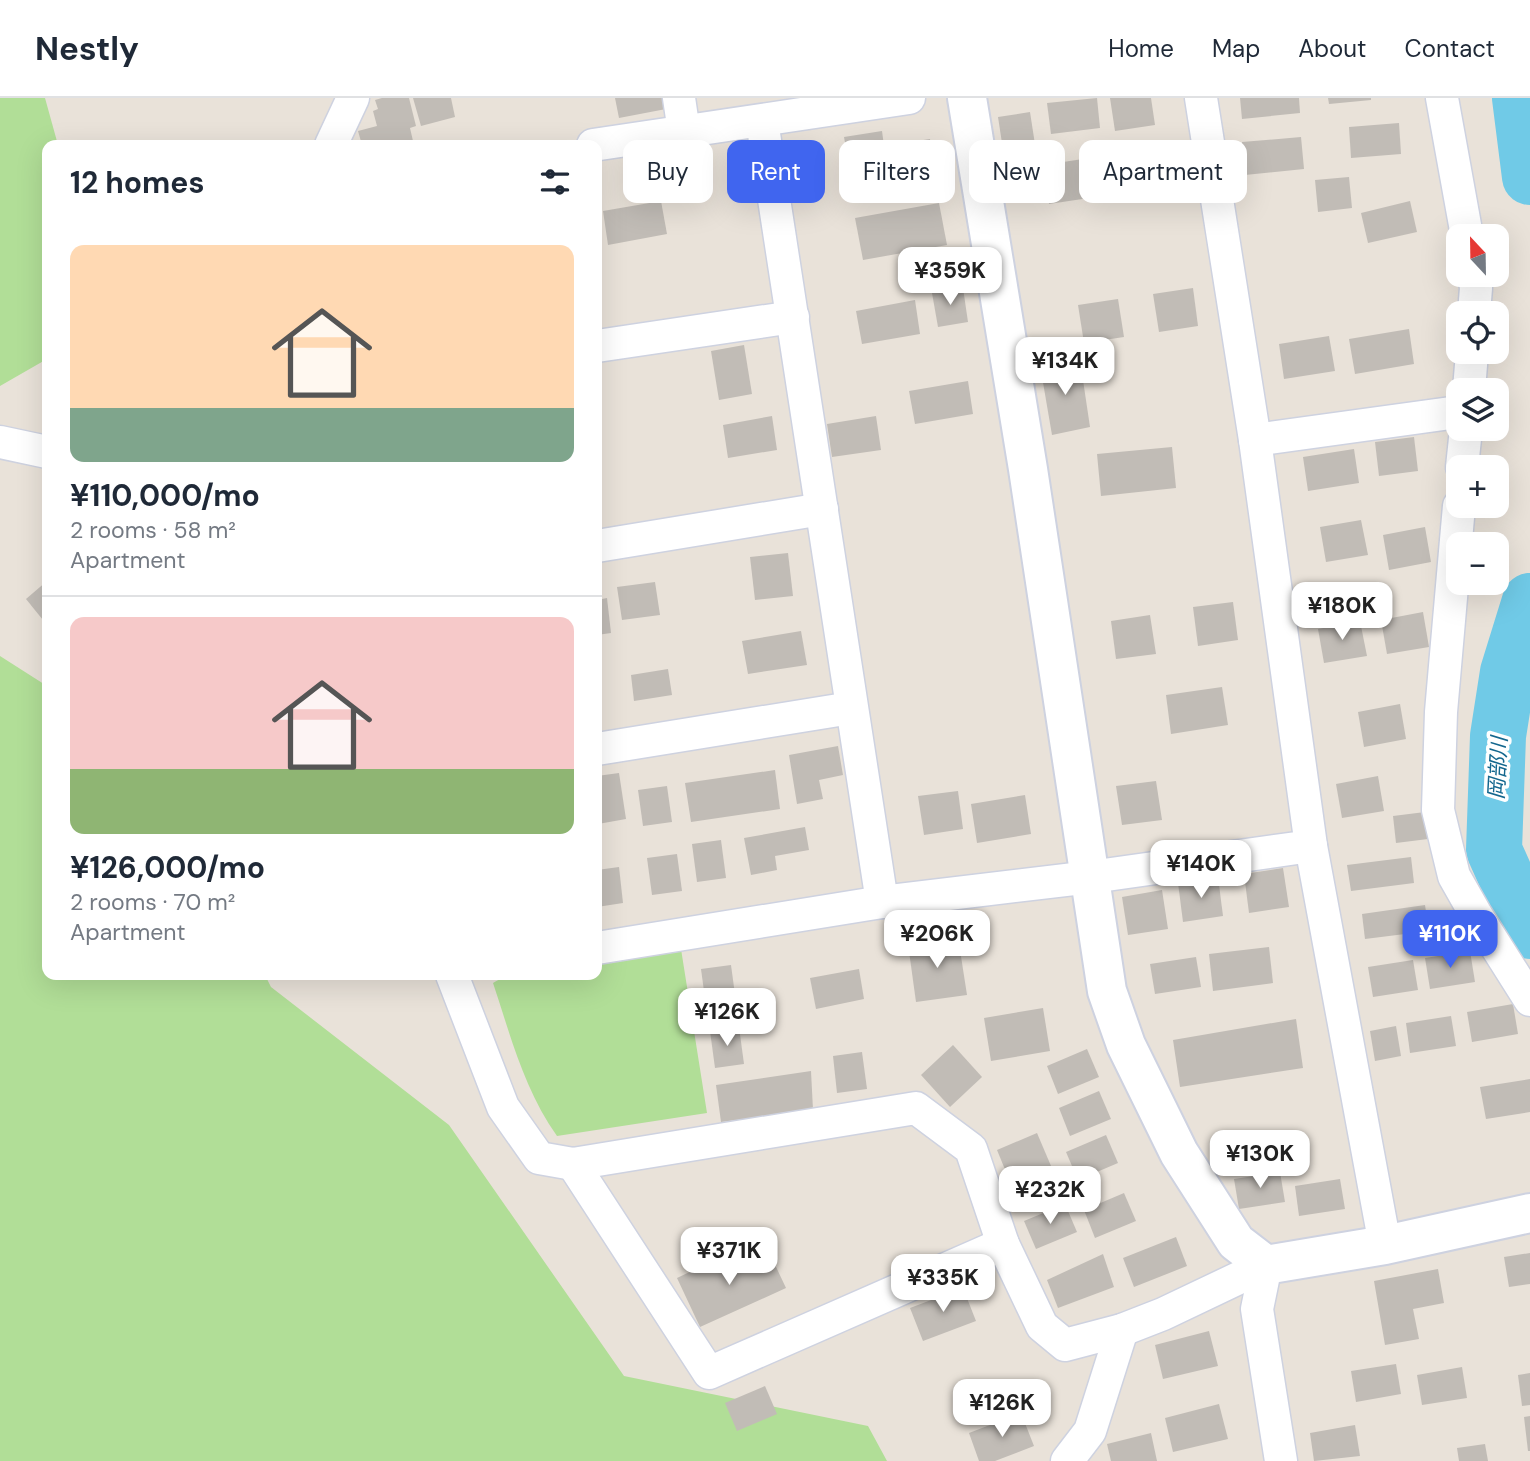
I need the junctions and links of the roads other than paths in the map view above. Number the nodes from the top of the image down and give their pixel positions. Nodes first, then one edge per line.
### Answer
1 (353, 98) edge
2 (679, 98) edge
3 (909, 98) edge
4 (967, 98) edge
5 (1201, 98) edge
6 (1442, 98) edge
7 (762, 121) junction
8 (684, 132) junction
9 (333, 140) edge
10 (602, 144) edge
11 (1465, 224) edge
12 (793, 317) junction
13 (602, 345) edge
14 (1446, 414) edge
15 (1255, 440) junction
16 (0, 442) edge
17 (42, 451) edge
18 (822, 509) junction
19 (1458, 518) edge
20 (602, 546) edge
21 (851, 708) junction
22 (602, 748) edge
23 (1311, 846) junction
24 (1091, 877) junction
25 (882, 902) junction
26 (602, 947) edge
27 (454, 980) edge
28 (1530, 1000) edge
29 (573, 1164) junction
30 (1530, 1213) edge
31 (1003, 1244) junction
32 (1385, 1245) junction
33 (1266, 1265) junction
34 (1122, 1330) junction
35 (1067, 1461) edge
36 (1281, 1461) edge

1 - 9 street
2 - 8 street
3 - 7 street
4 - 24 street
5 - 15 street
6 - 11 street
7 - 8 street
7 - 12 street
8 - 10 street
12 - 13 street
12 - 18 street
14 - 15 street
15 - 23 street
16 - 17 street
18 - 20 street
18 - 21 street
19 - 28 street
21 - 22 street
21 - 25 street
23 - 24 street
23 - 32 street
24 - 25 street
24 - 33 street
25 - 26 street
27 - 29 street
29 - 31 street
29 - 31 street
30 - 32 street
31 - 34 street
32 - 33 street
33 - 34 street
33 - 36 street
34 - 35 street

